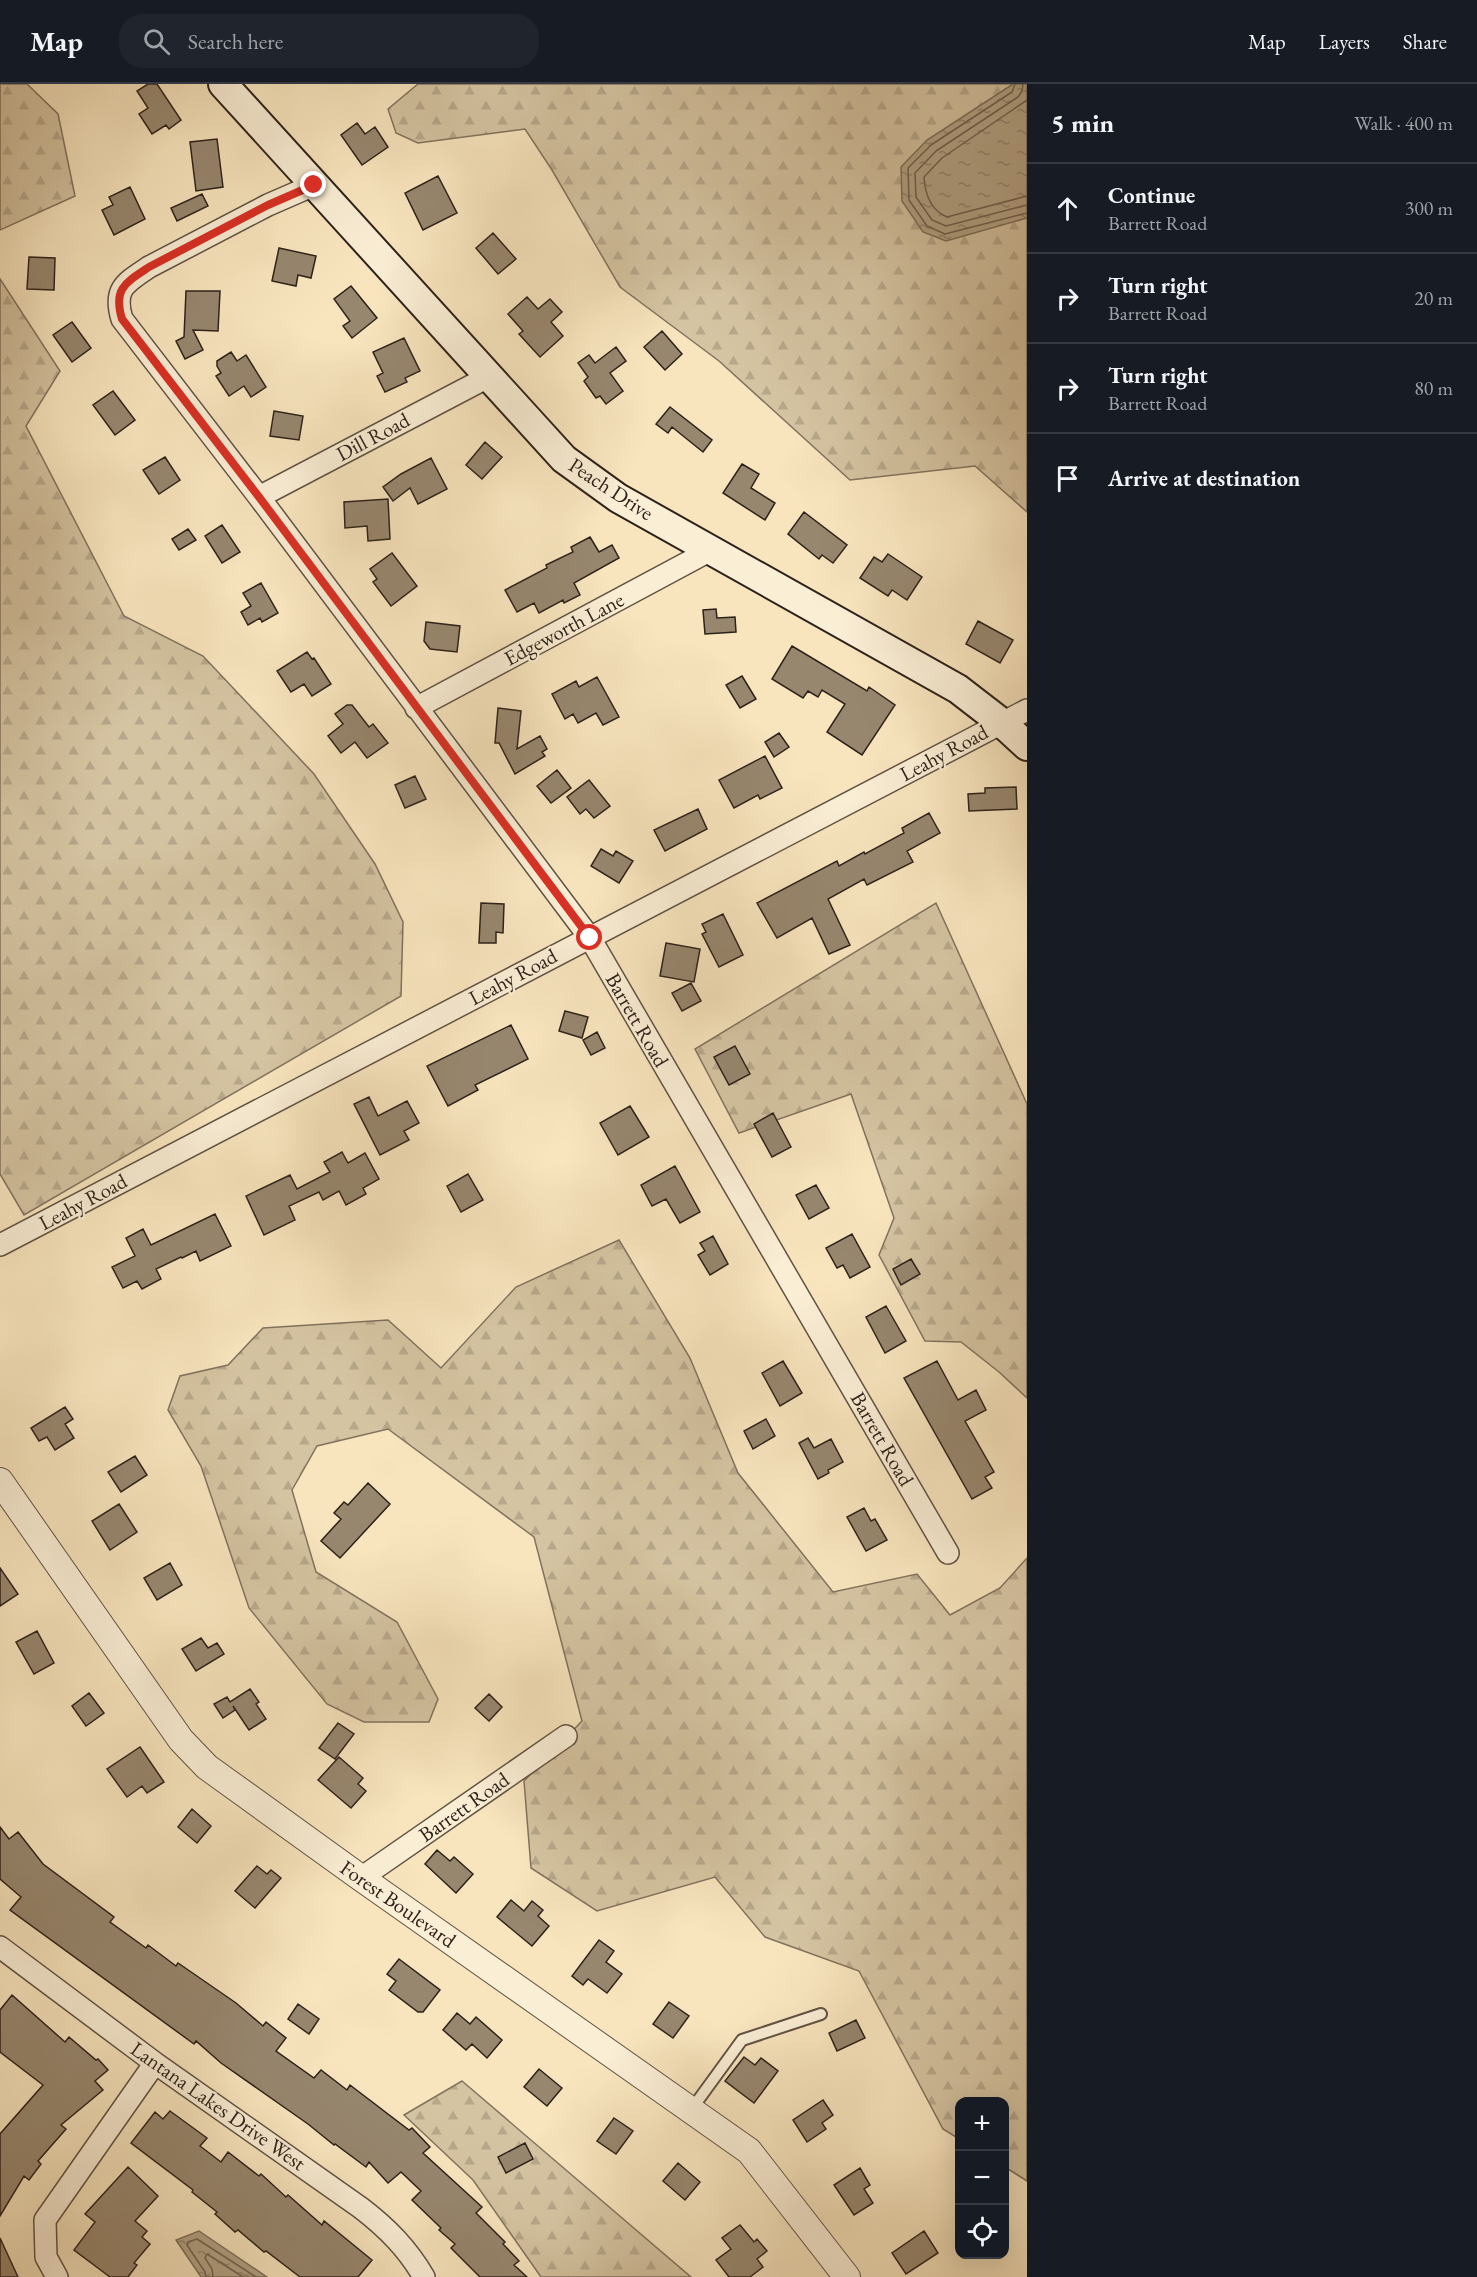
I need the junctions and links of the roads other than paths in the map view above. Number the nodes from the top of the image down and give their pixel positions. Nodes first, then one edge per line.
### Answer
1 (223, 84) edge
2 (314, 185) junction
3 (488, 377) junction
4 (259, 497) junction
5 (711, 550) junction
6 (416, 708) junction
7 (1027, 710) edge
8 (1002, 723) junction
9 (1027, 746) edge
10 (590, 938) junction
11 (0, 1245) edge
12 (0, 1480) edge
13 (948, 1552) dead end
14 (566, 1736) dead end
15 (361, 1878) junction
16 (0, 1947) edge
17 (821, 2014) dead end
18 (155, 2063) junction
19 (691, 2110) junction
20 (57, 2277) edge
21 (424, 2277) edge
22 (848, 2277) edge

1 - 2 main road, Peach Drive
2 - 3 main road, Peach Drive
2 - 4 street, Barrett Road
3 - 4 street, Dill Road
3 - 5 main road, Peach Drive
4 - 6 street, Barrett Road
5 - 6 street, Edgeworth Lane
5 - 8 main road, Peach Drive
6 - 10 street, Barrett Road
7 - 8 street, Leahy Road
8 - 9 main road, Peach Drive
8 - 10 street, Leahy Road
10 - 11 street, Leahy Road
10 - 13 street, Barrett Road
12 - 15 street, Forest Boulevard
14 - 15 street, Barrett Road
15 - 19 street, Forest Boulevard
16 - 18 street, Lantana Lakes Drive West
17 - 19 lane
18 - 20 street
18 - 21 street, Lantana Lakes Drive West
19 - 22 street, Forest Boulevard

